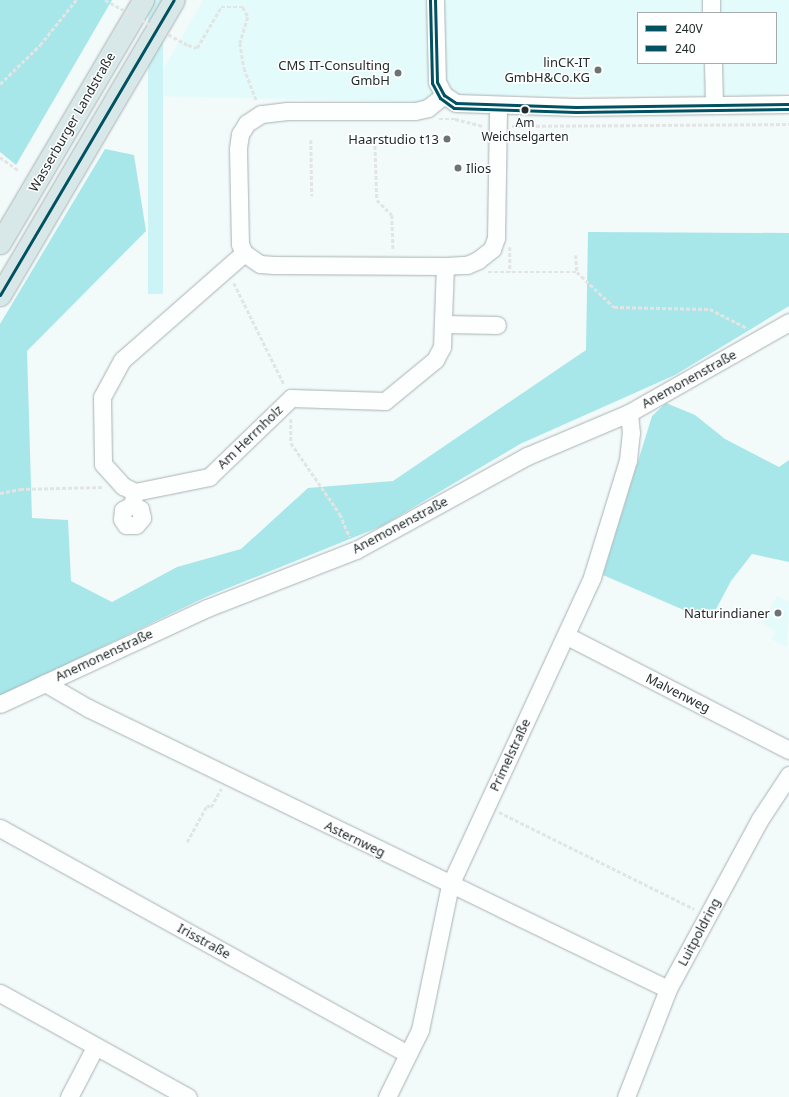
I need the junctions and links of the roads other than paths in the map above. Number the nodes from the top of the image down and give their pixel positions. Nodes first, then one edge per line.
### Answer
1 (143, 0) edge
2 (174, 0) edge
3 (435, 0) edge
4 (711, 0) edge
5 (711, 12) edge
6 (713, 64) edge
7 (444, 95) junction
8 (789, 104) edge
9 (714, 105) junction
10 (498, 106) junction
11 (0, 243) edge
12 (244, 253) junction
13 (445, 266) junction
14 (0, 295) edge
15 (789, 322) edge
16 (445, 324) junction
17 (497, 326) dead end
18 (629, 412) junction
19 (566, 636) junction
20 (45, 683) junction
21 (0, 704) edge
22 (789, 750) edge
23 (789, 775) edge
24 (0, 828) edge
25 (450, 885) junction
26 (668, 989) junction
27 (0, 994) edge
28 (95, 1047) junction
29 (408, 1054) junction
30 (69, 1097) edge
31 (188, 1097) edge
32 (387, 1097) edge
33 (626, 1097) edge

1 - 11 main road, Wasserburger Landstraße
2 - 14 main road, Wasserburger Landstraße
3 - 7 street
4 - 5 street
6 - 9 street
7 - 10 street
7 - 12 street
8 - 9 street
9 - 10 street
10 - 13 street
12 - 13 street
12 - 16 street, Am Herrnholz
13 - 16 street, Am Herrnholz
15 - 18 street, Anemonenstraße
16 - 17 street
18 - 19 street, Primelstraße
18 - 20 street, Anemonenstraße
19 - 22 street, Malvenweg
19 - 25 street, Primelstraße
20 - 21 street, Anemonenstraße
20 - 25 street, Asternweg
23 - 26 street, Luitpoldring
24 - 29 street, Irisstraße
25 - 26 street, Asternweg
25 - 29 street, Primelstraße
26 - 33 street, Luitpoldring
27 - 28 street
28 - 30 street
28 - 31 street
29 - 32 street, Primelstraße

